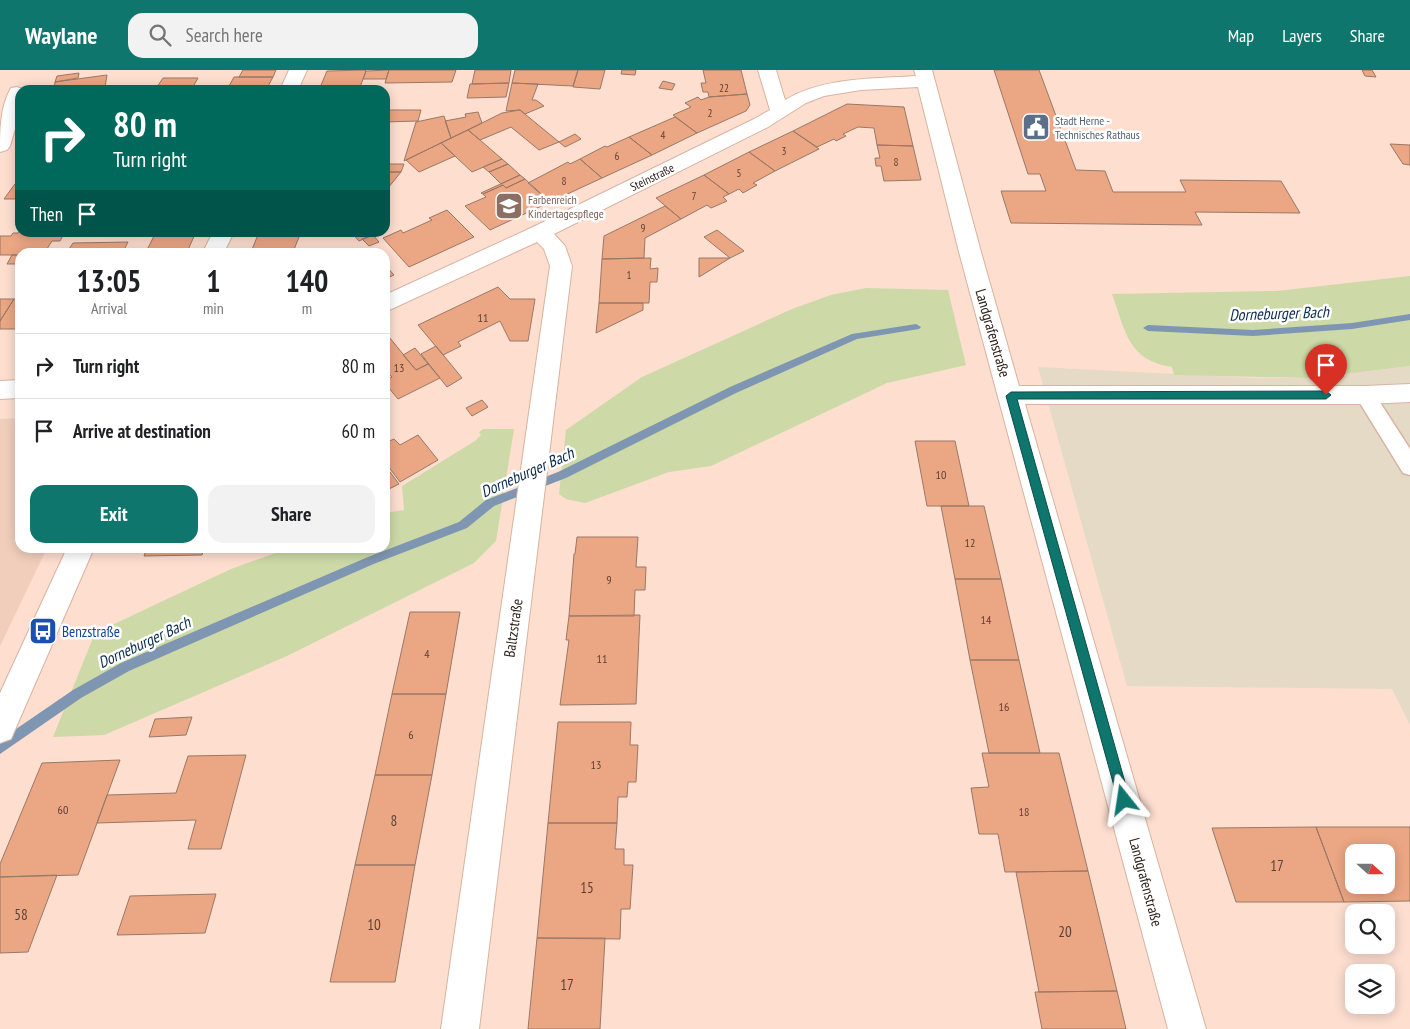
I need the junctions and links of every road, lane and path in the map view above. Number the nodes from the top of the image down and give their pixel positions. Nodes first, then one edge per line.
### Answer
1 (298, 70) edge
2 (767, 70) edge
3 (925, 76) edge
4 (291, 85) edge
5 (15, 98) edge
6 (779, 111) junction
7 (0, 146) edge
8 (540, 232) junction
9 (390, 302) edge
10 (15, 389) edge
11 (0, 390) edge
12 (1410, 392) edge
13 (1365, 395) junction
14 (1011, 396) junction
15 (1410, 467) edge
16 (78, 553) edge
17 (4, 719) edge
18 (460, 1029) edge
19 (1187, 1029) edge

1 - 4 street
2 - 6 street
3 - 6 street, Steinstraße
3 - 14 street, Landgrafenstraße
5 - 7 street
6 - 8 street, Steinstraße
8 - 9 street, Steinstraße
8 - 18 street, Baltzstraße
10 - 11 street
12 - 13 street
13 - 14 street
13 - 15 lane
14 - 19 street, Landgrafenstraße
16 - 17 street

